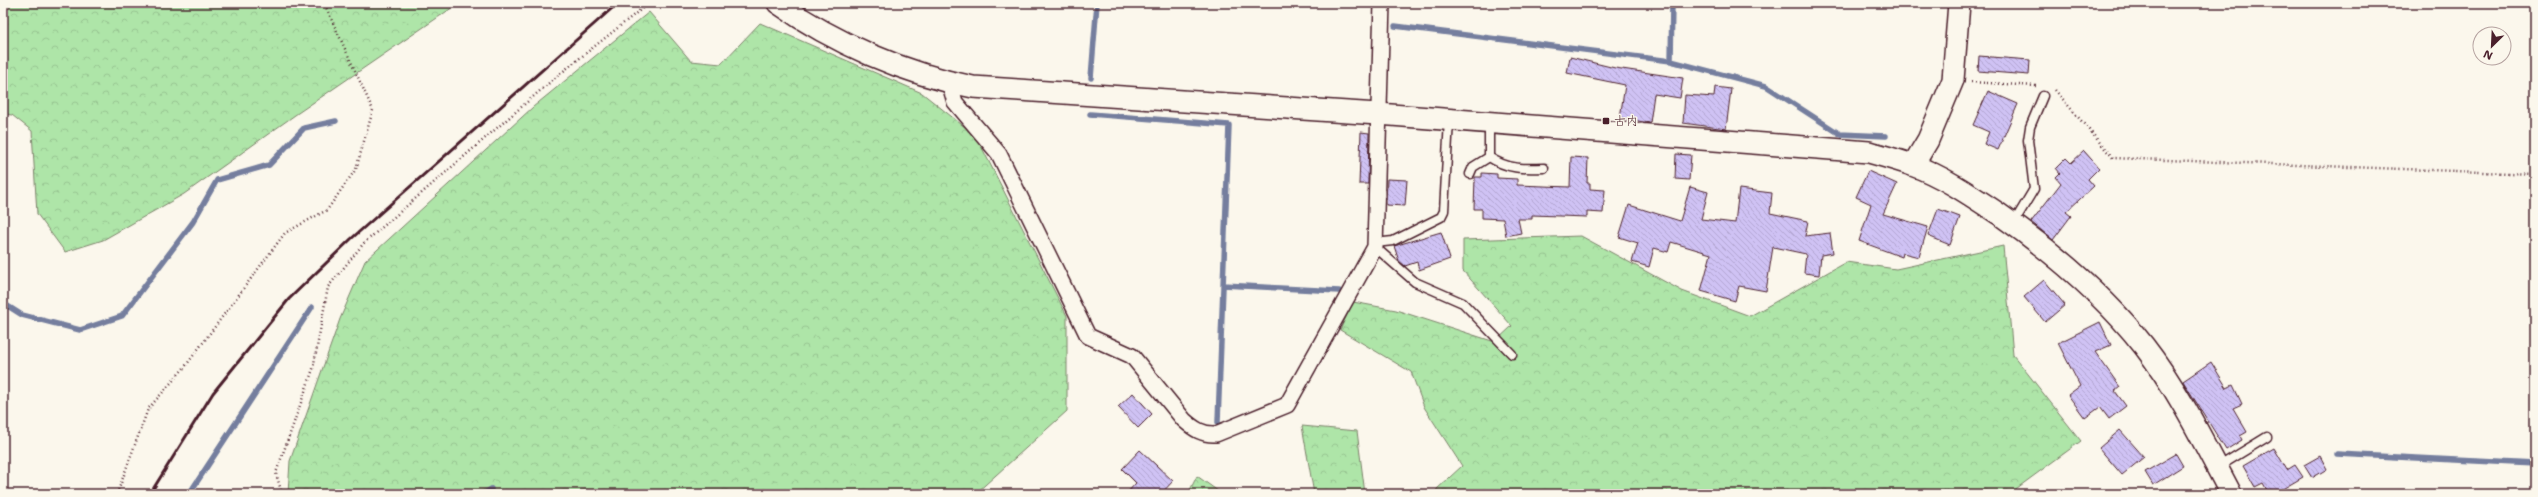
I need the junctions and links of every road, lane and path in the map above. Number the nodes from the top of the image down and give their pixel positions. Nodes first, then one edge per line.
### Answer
1 (324, 3) edge
2 (648, 3) edge
3 (778, 3) edge
4 (1382, 3) edge
5 (1959, 3) edge
6 (949, 82) junction
7 (2043, 96) dead end
8 (1378, 114) junction
9 (1449, 119) junction
10 (1489, 122) junction
11 (1489, 157) junction
12 (2113, 158) dead end
13 (1913, 165) junction
14 (1544, 168) dead end
15 (1470, 174) dead end
16 (2535, 174) edge
17 (2013, 224) junction
18 (1375, 245) junction
19 (1512, 354) dead end
20 (2267, 437) dead end
21 (2217, 468) junction
22 (117, 494) edge
23 (282, 494) edge
24 (2231, 494) edge

1 - 22 path
2 - 23 path
3 - 6 street
4 - 8 street
5 - 13 street
6 - 8 street
6 - 18 street
7 - 17 lane
8 - 9 street
8 - 18 street
9 - 10 street
9 - 18 lane
10 - 11 lane
10 - 13 street
11 - 14 lane
11 - 15 lane
12 - 16 path
13 - 17 street
17 - 21 street
18 - 19 lane
20 - 21 lane
21 - 24 street

